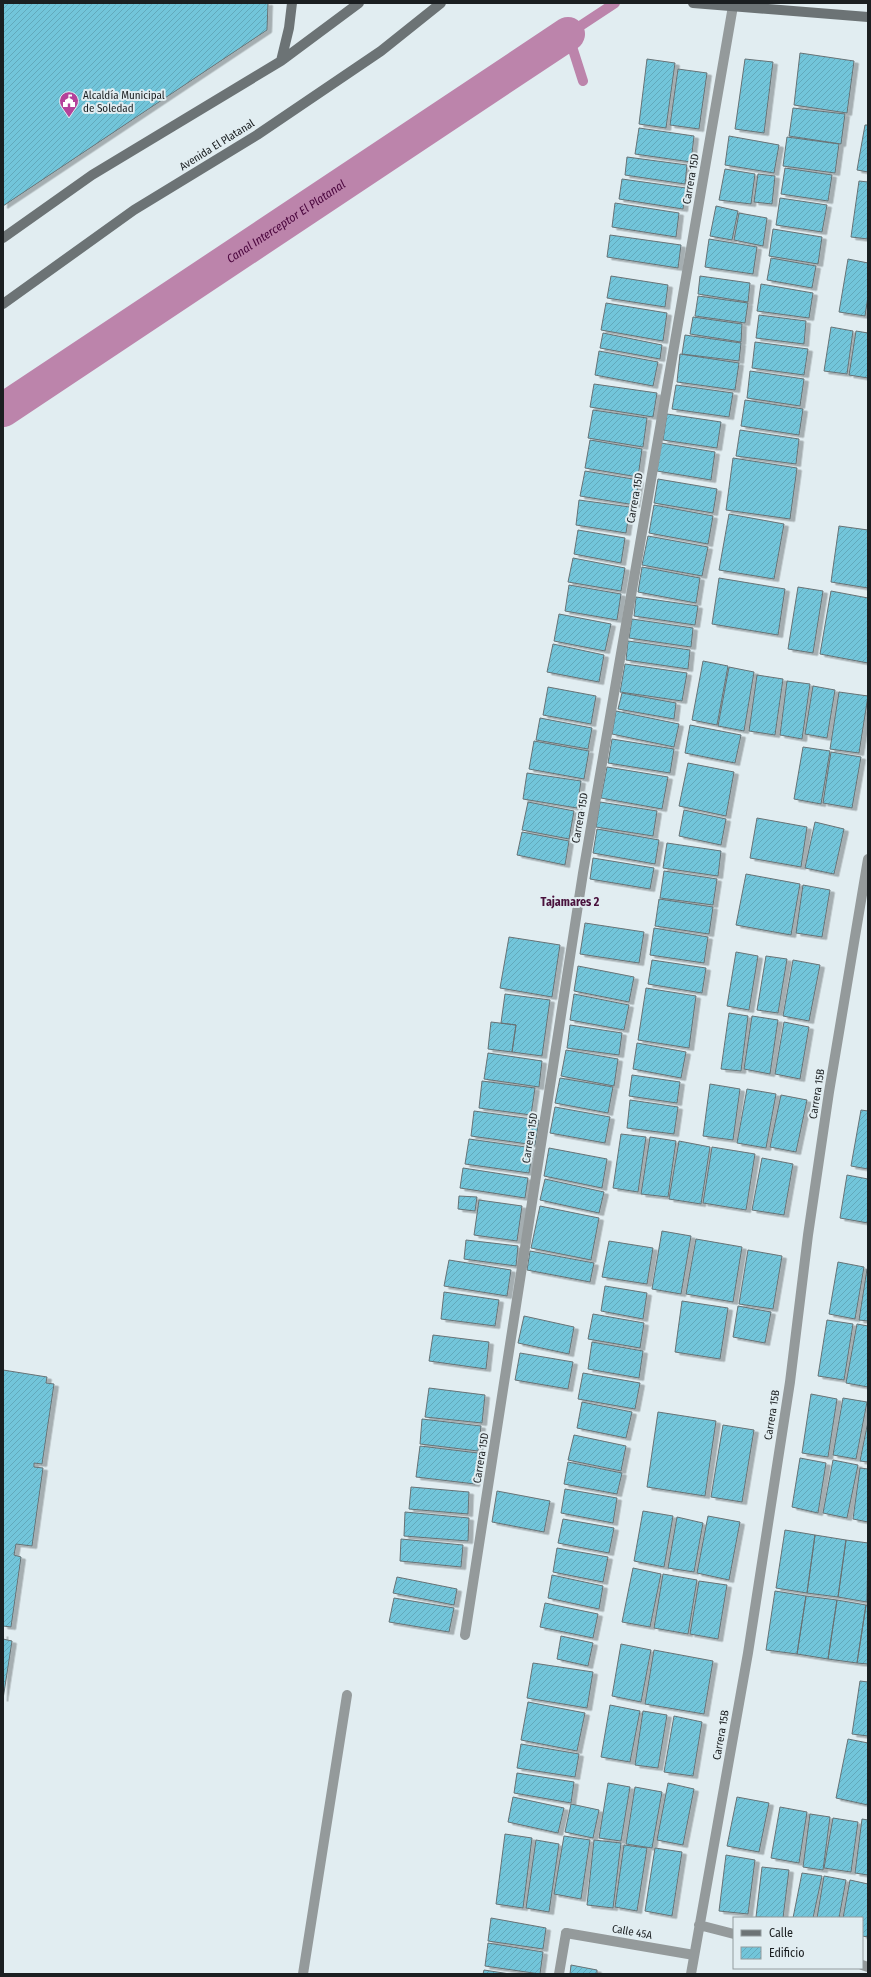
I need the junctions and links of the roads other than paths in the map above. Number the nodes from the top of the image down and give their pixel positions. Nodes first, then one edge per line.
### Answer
1 (292, 3) edge
2 (359, 3) edge
3 (441, 3) edge
4 (693, 3) edge
5 (733, 6) junction
6 (868, 17) edge
7 (281, 61) junction
8 (3, 238) edge
9 (3, 304) edge
10 (868, 859) edge
11 (466, 1635) dead end
12 (347, 1695) dead end
13 (699, 1925) junction
14 (733, 1934) edge
15 (694, 1955) junction
16 (303, 1974) edge
17 (559, 1974) edge
18 (691, 1974) edge

1 - 7 main road
2 - 7 main road
3 - 9 main road, Avenida El Platanal
4 - 5 main road
5 - 6 main road
5 - 11 street, Carrera 15D
7 - 8 main road
10 - 13 street, Carrera 15B
12 - 16 street
13 - 14 street
13 - 15 street, Carrera 15B
15 - 17 street, Calle 45A
15 - 18 street, Carrera 15B

